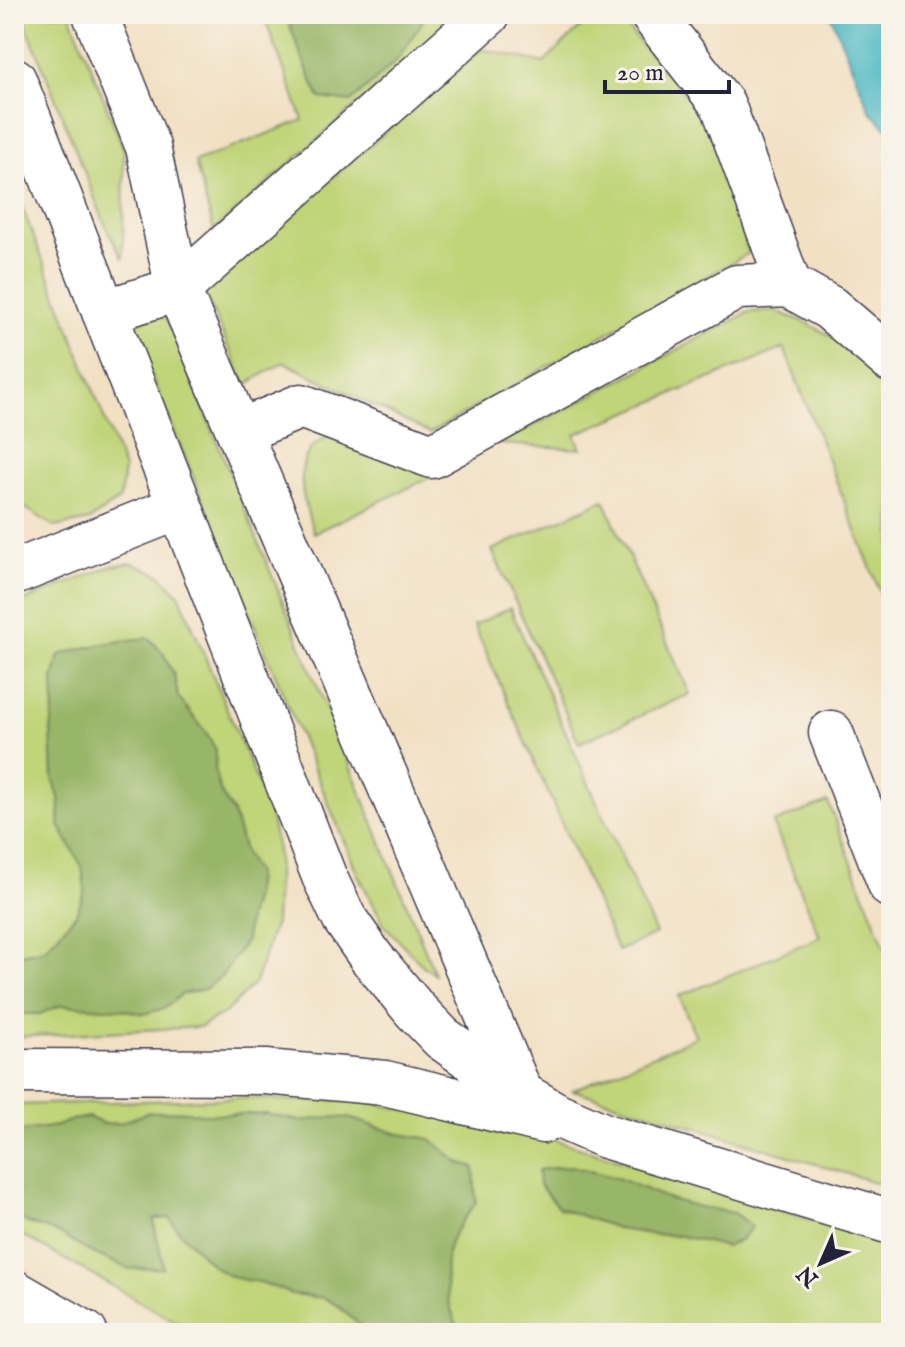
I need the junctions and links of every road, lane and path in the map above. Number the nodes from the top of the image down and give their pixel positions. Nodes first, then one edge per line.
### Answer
1 (95, 14) edge
2 (488, 14) edge
3 (652, 14) edge
4 (14, 80) edge
5 (789, 285) junction
6 (178, 289) junction
7 (104, 312) junction
8 (891, 360) edge
9 (239, 432) junction
10 (180, 507) junction
11 (14, 573) edge
12 (831, 733) dead end
13 (891, 886) edge
14 (14, 1071) edge
15 (521, 1094) junction
16 (605, 1136) junction
17 (891, 1222) edge
18 (14, 1292) edge
19 (85, 1333) edge

1 - 6 street
2 - 6 street
3 - 5 street
4 - 7 street
5 - 8 street
5 - 9 street
6 - 7 street
6 - 9 street
7 - 10 street
9 - 15 street
10 - 11 street
10 - 15 street
12 - 13 street
14 - 16 street
15 - 16 street
16 - 17 street
18 - 19 street

